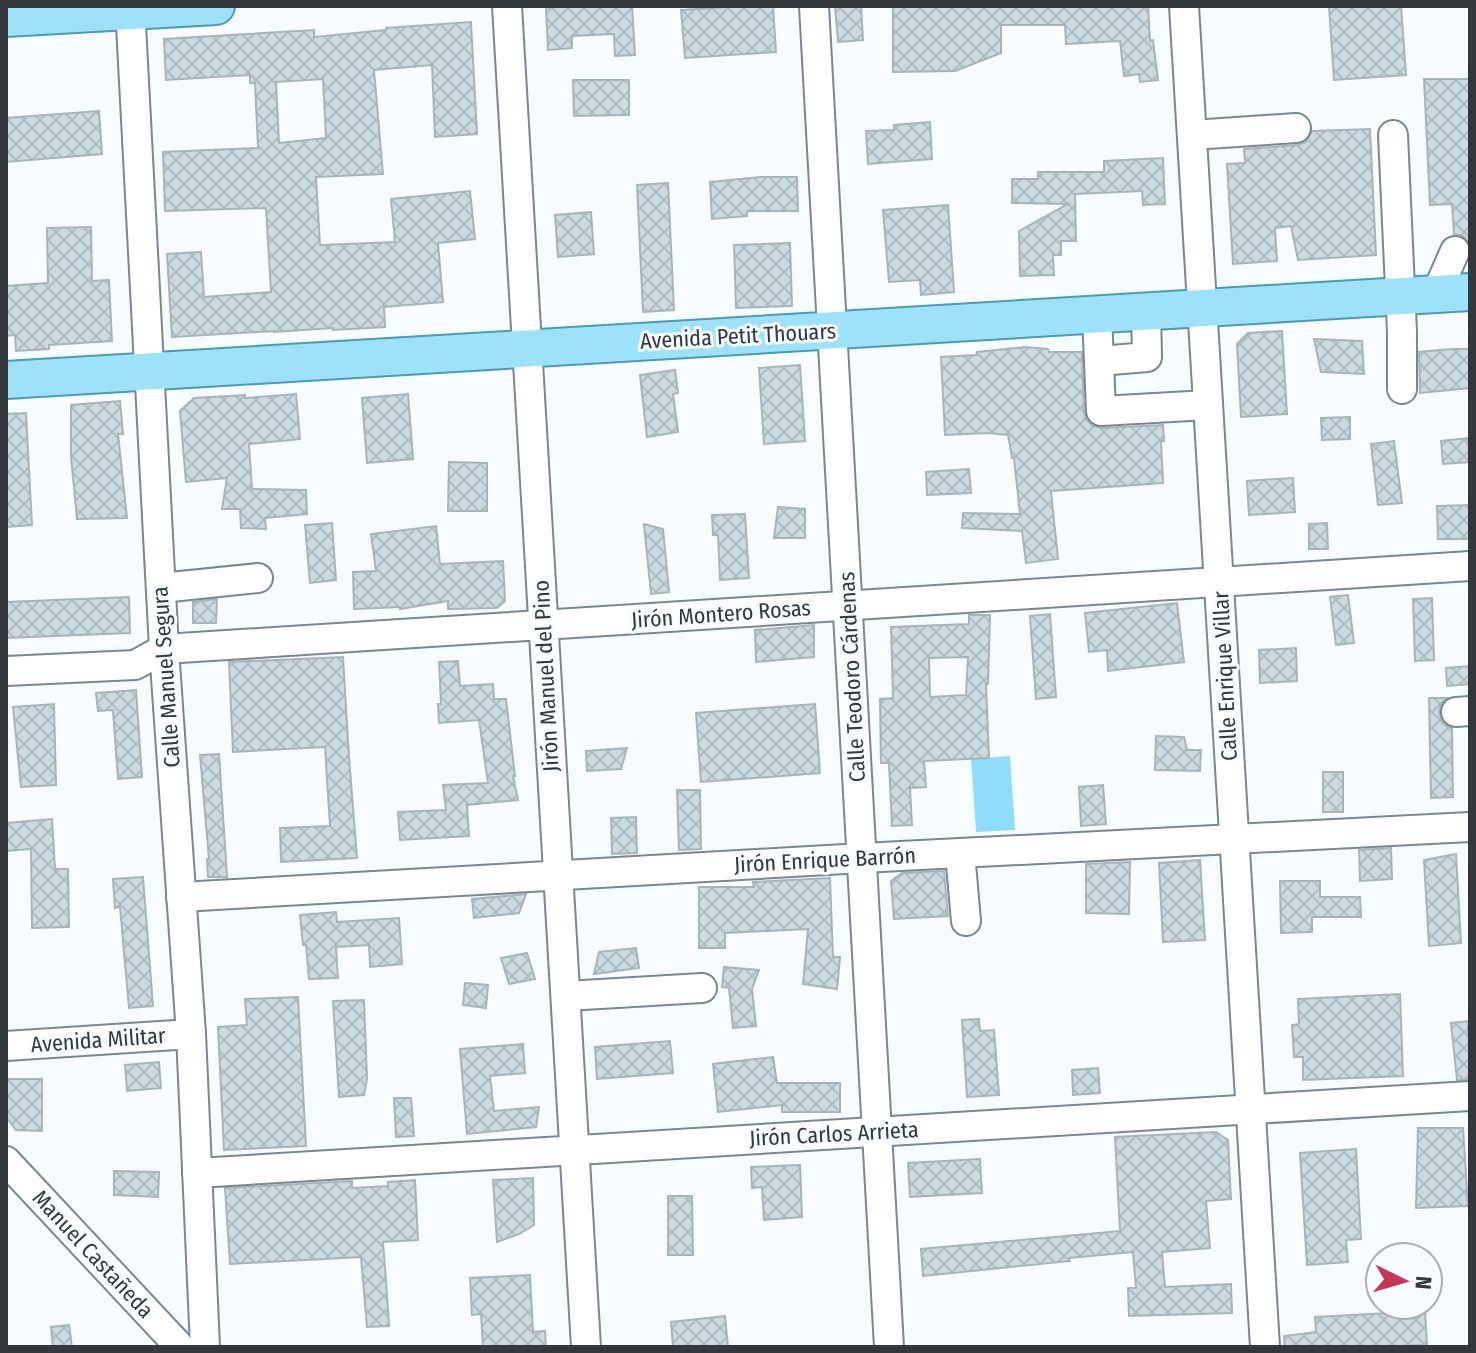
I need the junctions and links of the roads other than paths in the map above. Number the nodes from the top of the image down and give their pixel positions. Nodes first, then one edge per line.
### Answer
1 (216, 6) edge
2 (507, 6) edge
3 (814, 6) edge
4 (1184, 6) edge
5 (130, 9) edge
6 (6, 18) edge
7 (1296, 128) dead end
8 (1192, 135) junction
9 (1393, 135) dead end
10 (1455, 251) dead end
11 (1453, 293) edge
12 (1400, 296) junction
13 (1202, 308) junction
14 (1146, 311) junction
15 (1097, 314) junction
16 (832, 330) junction
17 (527, 349) junction
18 (1100, 361) junction
19 (150, 372) junction
20 (6, 380) edge
21 (1402, 389) dead end
22 (1208, 405) junction
23 (1470, 566) edge
24 (258, 578) dead end
25 (1219, 582) junction
26 (161, 588) junction
27 (848, 606) junction
28 (543, 625) junction
29 (164, 649) junction
30 (6, 671) edge
31 (1470, 827) edge
32 (1234, 838) junction
33 (960, 853) junction
34 (862, 858) junction
35 (558, 875) junction
36 (181, 897) junction
37 (966, 921) dead end
38 (702, 988) dead end
39 (566, 996) junction
40 (191, 1034) junction
41 (6, 1046) edge
42 (1470, 1096) edge
43 (1250, 1109) junction
44 (877, 1132) junction
45 (575, 1150) junction
46 (6, 1161) edge
47 (197, 1173) junction
48 (180, 1347) edge
49 (205, 1347) edge
50 (586, 1347) edge
51 (889, 1347) edge
52 (1265, 1347) edge

1 - 5 main road
2 - 17 street, Jirón Manuel del Pino
3 - 16 street, Calle Teodoro Cárdenas
4 - 8 street, Calle Enrique Villar
5 - 6 main road
5 - 19 street, Calle Manuel Segura
7 - 8 street
8 - 13 street, Calle Enrique Villar
9 - 12 street
10 - 11 street
11 - 12 main road, Avenida Petit Thouars
12 - 13 main road, Avenida Petit Thouars
12 - 21 street
13 - 14 main road, Avenida Petit Thouars
13 - 22 street, Calle Enrique Villar
14 - 15 main road, Avenida Petit Thouars
14 - 18 street
15 - 16 main road, Avenida Petit Thouars
15 - 18 street
16 - 17 main road, Avenida Petit Thouars
16 - 27 street, Calle Teodoro Cárdenas
17 - 19 main road, Avenida Petit Thouars
17 - 28 street, Jirón Manuel del Pino
18 - 22 street
19 - 20 main road, Avenida Petit Thouars
19 - 26 street, Calle Manuel Segura
22 - 25 street, Calle Enrique Villar
23 - 25 street, Jirón Montero Rosas
24 - 26 street
25 - 27 street, Jirón Montero Rosas
25 - 32 street, Calle Enrique Villar
26 - 29 street, Calle Manuel Segura
27 - 28 street, Jirón Montero Rosas
27 - 34 street, Calle Teodoro Cárdenas
28 - 29 street, Jirón Montero Rosas
28 - 35 street, Jirón Manuel del Pino
29 - 30 street
29 - 36 street, Calle Manuel Segura
31 - 32 street, Jirón Enrique Barrón
32 - 33 street, Jirón Enrique Barrón
32 - 43 street, Calle Enrique Villar
33 - 34 street, Jirón Enrique Barrón
33 - 37 street
34 - 35 street, Jirón Enrique Barrón
34 - 44 street, Calle Teodoro Cárdenas
35 - 36 street, Jirón Enrique Barrón
35 - 39 street, Jirón Manuel del Pino
36 - 40 street, Calle Manuel Segura
38 - 39 street
39 - 45 street, Jirón Manuel del Pino
40 - 41 street, Avenida Militar
40 - 47 street, Calle Manuel Segura
42 - 43 street, Jirón Carlos Arrieta
43 - 44 street, Jirón Carlos Arrieta
43 - 52 street, Calle Enrique Villar
44 - 45 street, Jirón Carlos Arrieta
44 - 51 street, Calle Teodoro Cárdenas
45 - 47 street, Jirón Carlos Arrieta
45 - 50 street, Jirón Manuel del Pino
46 - 48 street, Manuel Castañeda
47 - 49 street, Calle Manuel Segura

